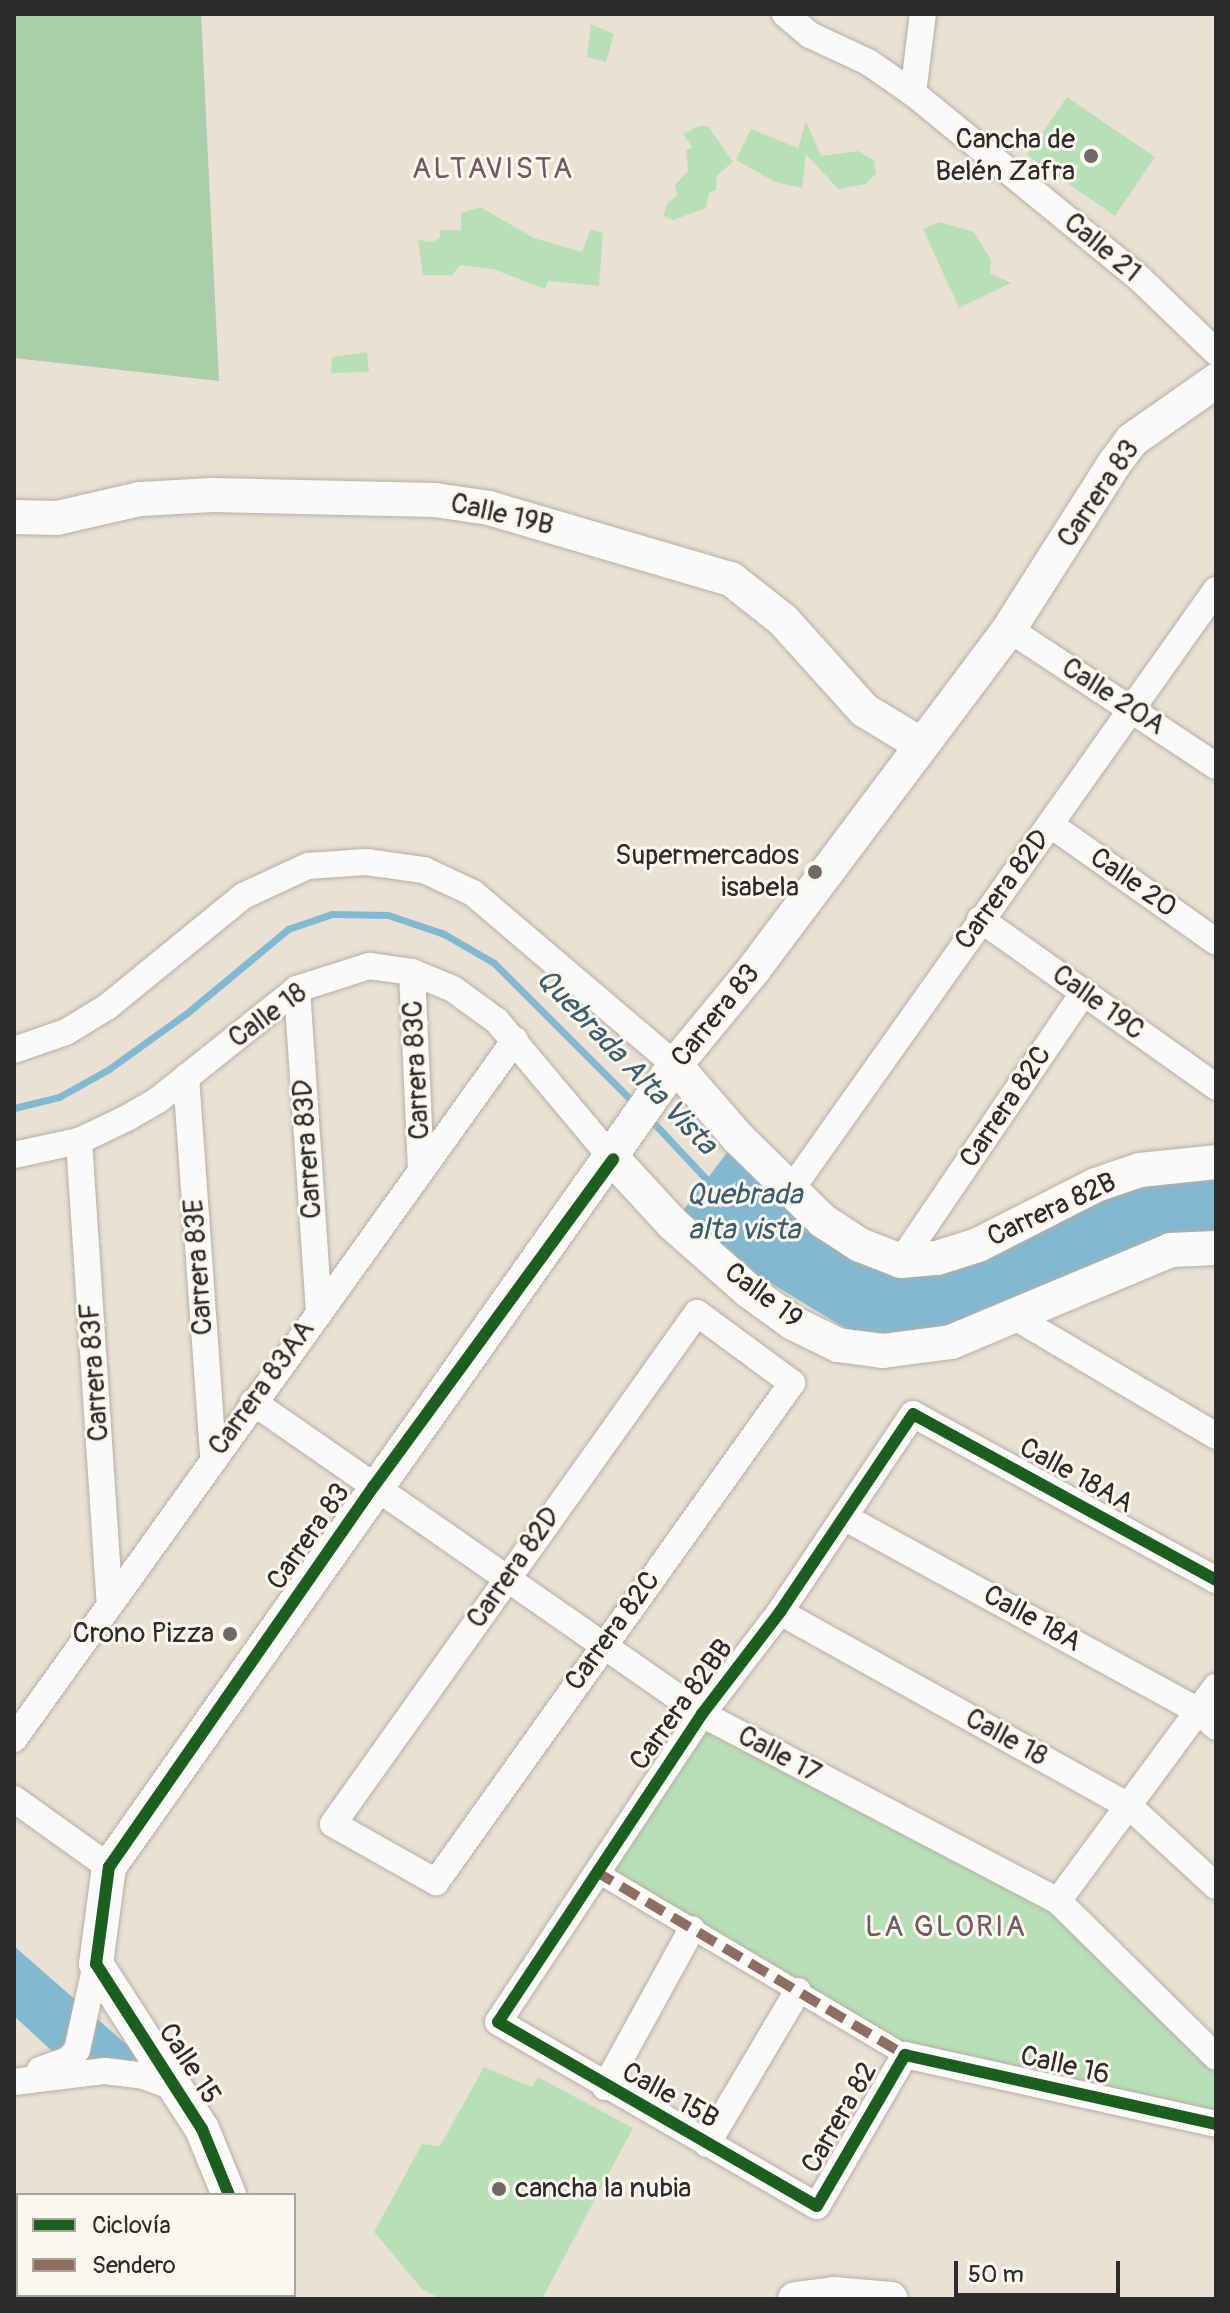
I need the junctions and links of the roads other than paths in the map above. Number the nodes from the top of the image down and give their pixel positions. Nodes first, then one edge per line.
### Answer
1 (785, 14) edge
2 (923, 14) edge
3 (913, 93) junction
4 (1216, 352) edge
5 (1216, 381) edge
6 (14, 517) edge
7 (1216, 590) edge
8 (1009, 629) junction
9 (1135, 710) junction
10 (920, 744) junction
11 (1216, 766) edge
12 (1051, 825) junction
13 (980, 919) junction
14 (1216, 942) edge
15 (412, 972) junction
16 (297, 989) junction
17 (1084, 992) junction
18 (515, 1040) junction
19 (14, 1050) edge
20 (675, 1065) junction
21 (186, 1077) junction
22 (1216, 1087) edge
23 (79, 1141) junction
24 (621, 1147) junction
25 (14, 1155) edge
26 (1216, 1162) edge
27 (421, 1168) junction
28 (790, 1191) junction
29 (1216, 1248) edge
30 (901, 1261) junction
31 (319, 1309) junction
32 (1015, 1317) junction
33 (792, 1383) joint
34 (253, 1402) junction
35 (913, 1414) joint
36 (1216, 1436) edge
37 (213, 1456) junction
38 (374, 1486) junction
39 (844, 1517) junction
40 (507, 1578) junction
41 (1216, 1580) edge
42 (110, 1603) junction
43 (780, 1612) junction
44 (603, 1644) junction
45 (1216, 1687) edge
46 (702, 1714) junction
47 (1207, 1719) edge
48 (14, 1739) edge
49 (14, 1799) edge
50 (1129, 1806) junction
51 (109, 1867) junction
52 (595, 1871) junction
53 (436, 1882) joint
54 (1216, 1886) edge
55 (1058, 1901) junction
56 (692, 1929) junction
57 (96, 1964) junction
58 (798, 1991) junction
59 (500, 2028) joint
60 (905, 2055) junction
61 (1216, 2057) edge
62 (17, 2076) edge
63 (605, 2087) junction
64 (176, 2088) junction
65 (1216, 2124) edge
66 (707, 2144) junction
67 (228, 2193) edge
68 (817, 2206) joint
69 (804, 2297) edge
70 (891, 2299) edge

1 - 3 street, Calle 21
2 - 3 street
3 - 4 street, Calle 21
5 - 8 street, Carrera 83
6 - 10 street, Calle 19B
7 - 9 street, Carrera 82D
8 - 9 street, Calle 20A
8 - 10 street, Carrera 83
9 - 11 street, Calle 20A
9 - 12 street, Carrera 82D
10 - 20 street, Carrera 83
12 - 13 street, Carrera 82D
12 - 14 street, Calle 20
13 - 17 street, Calle 19C
13 - 28 street, Carrera 82D
15 - 16 street, Calle 18
15 - 18 street, Calle 18
15 - 27 street, Carrera 83C
16 - 21 street, Calle 18
16 - 31 street, Carrera 83D
17 - 22 street, Calle 19C
17 - 30 street, Carrera 82C
18 - 24 street, Calle 18
18 - 27 street, Carrera 83AA
19 - 20 street
20 - 24 street, Carrera 83
20 - 28 street
21 - 23 street, Calle 18
21 - 37 street, Carrera 83E
23 - 25 street, Calle 18
23 - 42 street, Carrera 83F
24 - 32 street, Calle 19
24 - 38 street, Carrera 83
26 - 30 street, Carrera 82B
27 - 31 street, Carrera 83AA
28 - 30 street
29 - 32 street
31 - 34 street, Carrera 83AA
32 - 36 street
33 - 40 street, Carrera 82D
33 - 44 street, Carrera 82C
34 - 37 street, Carrera 83AA
34 - 38 street, Calle 17
35 - 39 street, Carrera 82BB
35 - 41 street, Calle 18AA
37 - 42 street, Carrera 83AA
38 - 40 street, Calle 17
38 - 51 street, Carrera 83
39 - 43 street, Carrera 82BB
39 - 47 street, Calle 18A
40 - 44 street, Calle 17
40 - 53 street, Carrera 82D
42 - 48 street, Carrera 83AA
43 - 46 street, Carrera 82BB
43 - 50 street, Calle 18
44 - 46 street, Calle 17
44 - 53 street, Carrera 82C
45 - 47 street
46 - 52 street, Carrera 82BB
46 - 55 street, Calle 17
47 - 50 street
49 - 51 street
50 - 54 street, Calle 18
50 - 55 street
51 - 57 street, Carrera 83
52 - 56 street
52 - 59 street, Carrera 82BB
55 - 61 street, Calle 17
56 - 58 street
56 - 63 street
57 - 62 street, Carrera 83
57 - 64 street, Calle 15
58 - 60 street
58 - 66 street
59 - 63 street, Calle 15B
60 - 65 street, Calle 16
60 - 68 street, Carrera 82
62 - 64 street
63 - 66 street, Calle 15B
64 - 67 street, Calle 15
66 - 68 street, Calle 15B
69 - 70 street

